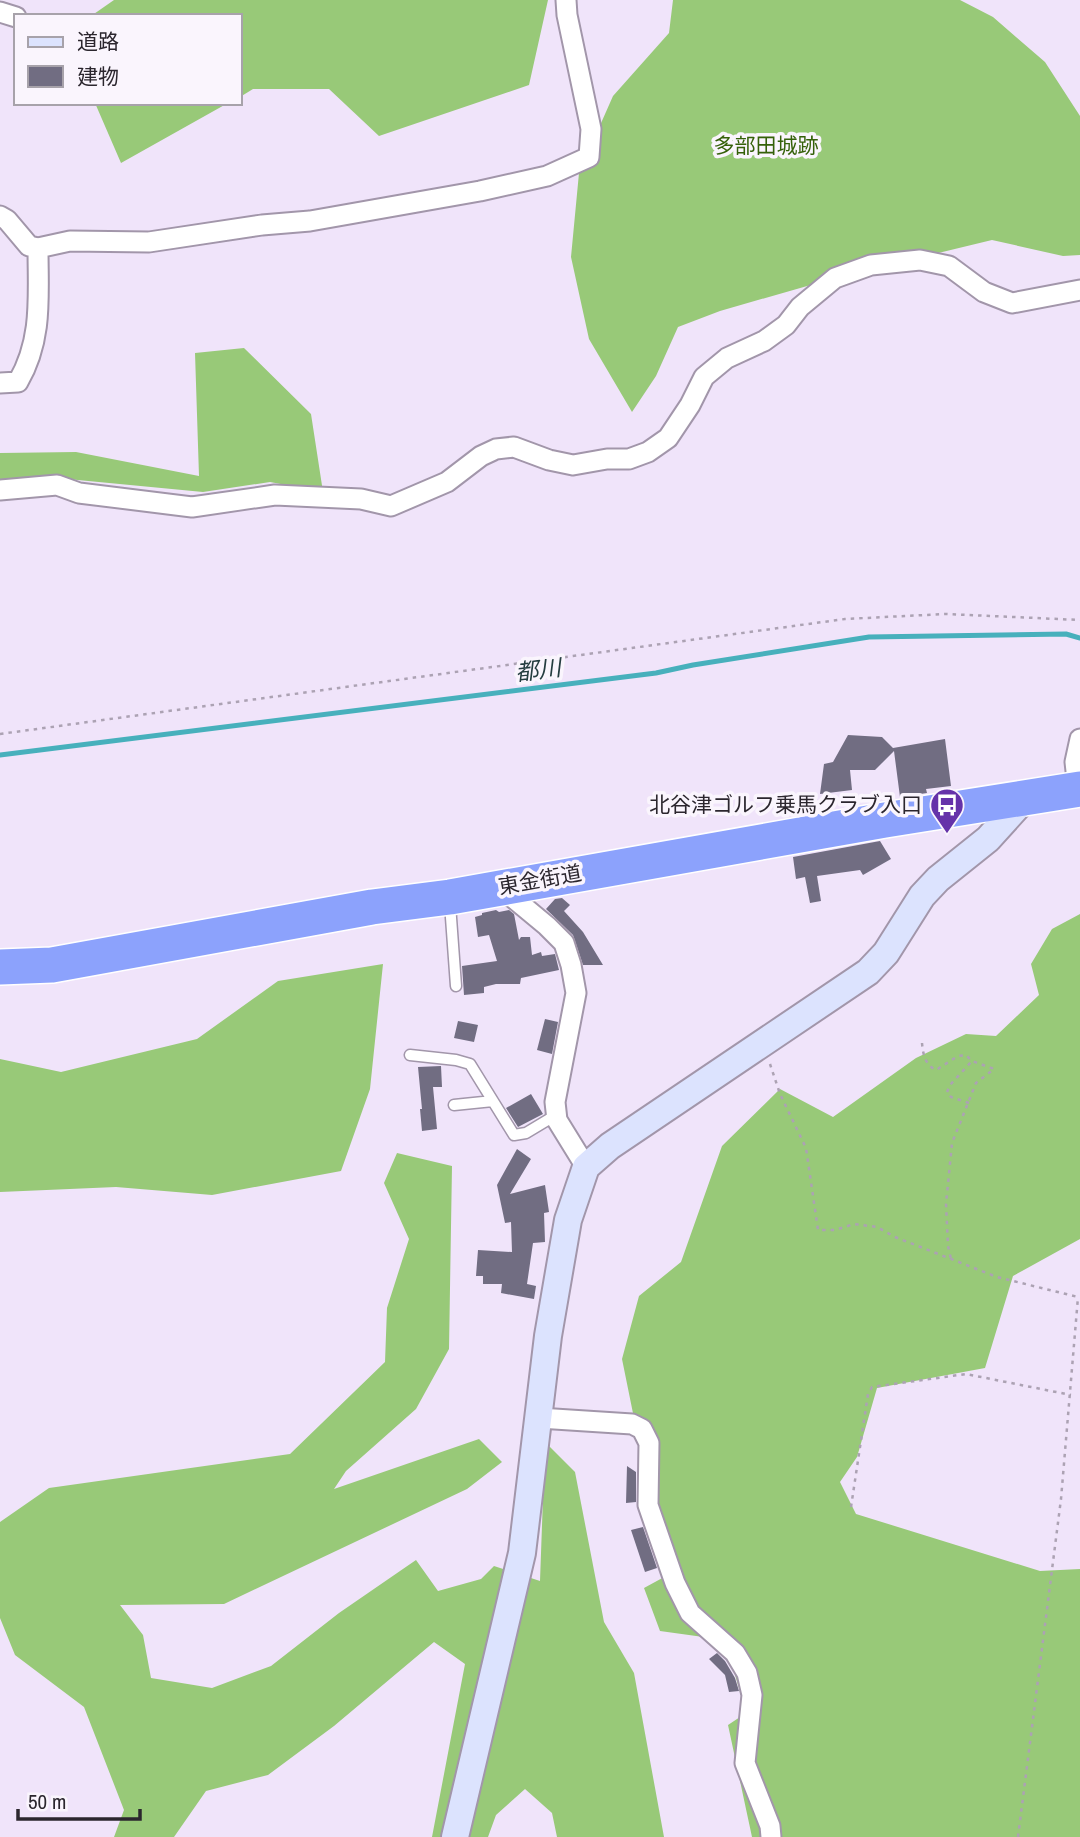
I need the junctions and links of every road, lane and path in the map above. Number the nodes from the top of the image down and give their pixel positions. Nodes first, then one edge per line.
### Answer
1 (566, 0) edge
2 (0, 216) edge
3 (38, 248) junction
4 (1080, 290) edge
5 (0, 383) edge
6 (0, 491) edge
7 (1080, 620) edge
8 (0, 734) edge
9 (1080, 739) edge
10 (1079, 789) edge
11 (1025, 798) junction
12 (500, 887) junction
13 (450, 897) junction
14 (0, 967) edge
15 (456, 986) dead end
16 (922, 1043) dead end
17 (761, 1046) junction
18 (410, 1055) dead end
19 (972, 1061) junction
20 (492, 1101) junction
21 (969, 1103) junction
22 (454, 1105) dead end
23 (556, 1115) junction
24 (586, 1167) junction
25 (951, 1259) junction
26 (1079, 1297) edge
27 (1071, 1395) junction
28 (539, 1418) junction
29 (851, 1507) dead end
30 (456, 1837) edge
31 (771, 1837) edge
32 (1018, 1837) edge

1 - 3 street
2 - 3 street
3 - 5 street
4 - 6 street
7 - 8 path
9 - 10 street
10 - 11 highway, 東金街道
11 - 12 highway, 東金街道
11 - 17 street
12 - 13 highway, 東金街道
12 - 23 street
13 - 14 highway, 東金街道
13 - 15 lane
16 - 19 path
17 - 24 street
17 - 25 path
18 - 20 lane
19 - 21 path
19 - 21 path
20 - 22 lane
20 - 23 lane
21 - 25 path
23 - 24 street
24 - 28 street
25 - 26 path
26 - 27 path
27 - 29 path
27 - 32 path
28 - 30 street
28 - 31 street

